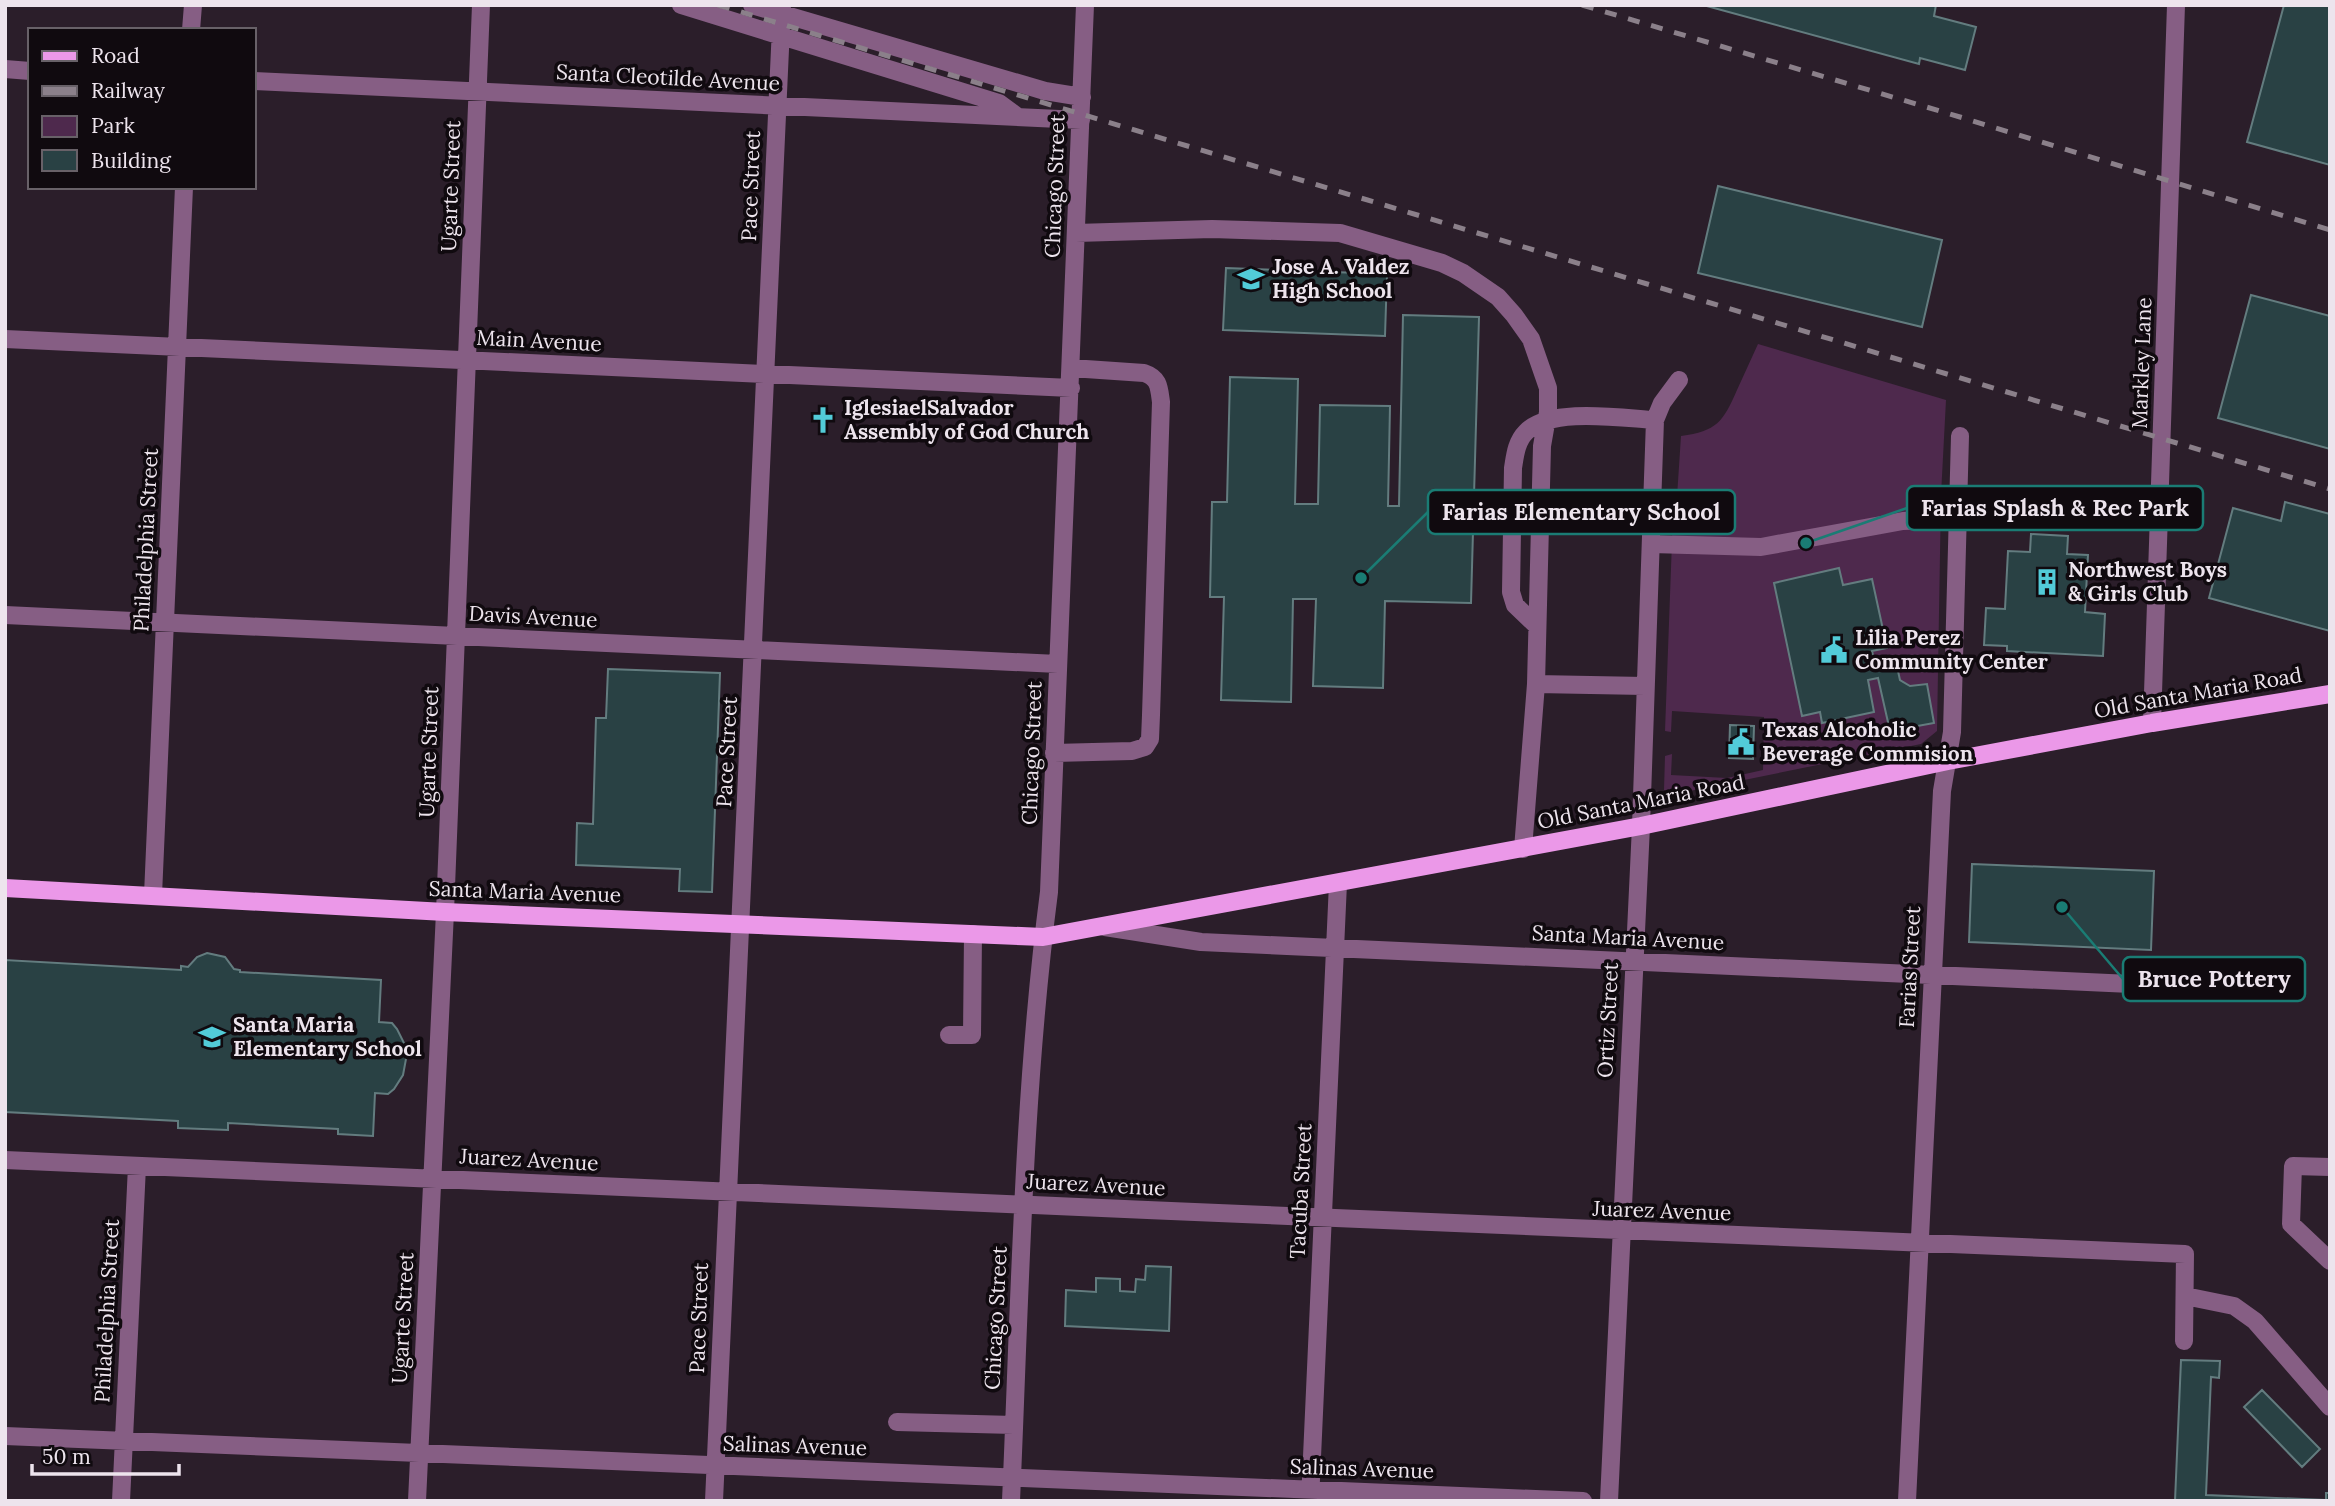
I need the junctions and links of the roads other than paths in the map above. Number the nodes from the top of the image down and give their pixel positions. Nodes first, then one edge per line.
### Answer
1 (192, 5) edge
2 (481, 5) edge
3 (681, 5) edge
4 (752, 5) edge
5 (1085, 5) edge
6 (2176, 5) edge
7 (782, 10) edge
8 (191, 28) edge
9 (781, 35) junction
10 (5, 69) edge
11 (28, 71) edge
12 (256, 81) edge
13 (478, 92) junction
14 (1082, 97) junction
15 (778, 106) junction
16 (1018, 117) junction
17 (1081, 120) junction
18 (184, 189) edge
19 (1076, 233) junction
20 (5, 339) edge
21 (177, 347) junction
22 (467, 360) junction
23 (1072, 368) junction
24 (766, 374) junction
25 (1679, 380) dead end
26 (1071, 388) junction
27 (1546, 419) junction
28 (1655, 420) junction
29 (1960, 436) dead end
30 (1958, 519) junction
31 (1651, 544) junction
32 (5, 615) edge
33 (165, 623) junction
34 (1537, 626) junction
35 (456, 636) junction
36 (754, 650) junction
37 (1058, 664) junction
38 (1536, 684) junction
39 (1645, 686) junction
40 (2330, 694) edge
41 (2152, 723) junction
42 (1055, 753) junction
43 (1948, 761) junction
44 (1641, 826) junction
45 (1523, 849) junction
46 (1338, 883) junction
47 (5, 888) edge
48 (153, 895) junction
49 (445, 912) junction
50 (742, 924) junction
51 (1102, 926) junction
52 (973, 934) junction
53 (1043, 937) junction
54 (1335, 948) junction
55 (1633, 961) junction
56 (1933, 975) junction
57 (2153, 985) dead end
58 (949, 1035) dead end
59 (5, 1160) edge
60 (137, 1166) junction
61 (2330, 1167) edge
62 (432, 1178) junction
63 (728, 1191) junction
64 (1024, 1204) junction
65 (1323, 1217) junction
66 (1621, 1232) junction
67 (1920, 1243) junction
68 (2330, 1261) edge
69 (2185, 1297) junction
70 (2184, 1341) dead end
71 (2330, 1407) edge
72 (897, 1422) dead end
73 (1014, 1425) junction
74 (5, 1436) edge
75 (124, 1441) junction
76 (419, 1454) junction
77 (716, 1466) junction
78 (1012, 1478) junction
79 (1310, 1495) edge
80 (121, 1501) edge
81 (417, 1501) edge
82 (714, 1501) edge
83 (1010, 1501) edge
84 (1583, 1501) edge
85 (1609, 1501) edge
86 (1907, 1501) edge

1 - 8 street
2 - 13 street, Ugarte Street
3 - 9 street
4 - 7 street
5 - 14 street, Chicago Street
6 - 41 street, Markley Lane
7 - 9 street, Pace Street
7 - 14 street
9 - 15 street, Pace Street
9 - 16 street
10 - 11 street
12 - 13 street, Santa Cleotilde Avenue
13 - 15 street, Santa Cleotilde Avenue
13 - 22 street, Ugarte Street
14 - 17 street, Chicago Street
15 - 16 street, Santa Cleotilde Avenue
15 - 24 street, Pace Street
16 - 17 street, Santa Cleotilde Avenue
17 - 19 street, Chicago Street
18 - 21 street, Philadelphia Street
19 - 23 street, Chicago Street
19 - 27 street
20 - 21 street, Main Avenue
21 - 22 street, Main Avenue
21 - 33 street, Philadelphia Street
22 - 24 street, Main Avenue
22 - 35 street, Ugarte Street
23 - 26 street, Chicago Street
23 - 42 street
24 - 26 street, Main Avenue
24 - 36 street, Pace Street
25 - 28 street, Ortiz Street
26 - 37 street, Chicago Street
27 - 28 street
27 - 34 street
27 - 34 street
28 - 31 street, Ortiz Street
29 - 30 street, Farias Street
30 - 31 street
30 - 43 street, Farias Street
31 - 39 street, Ortiz Street
32 - 33 street, Davis Avenue
33 - 35 street, Davis Avenue
33 - 48 street, Philadelphia Street
34 - 38 street
35 - 36 street, Davis Avenue
35 - 49 street, Ugarte Street
36 - 37 street, Davis Avenue
36 - 50 street, Pace Street
37 - 42 street, Chicago Street
38 - 39 street
38 - 45 street
39 - 44 street, Ortiz Street
40 - 41 main road, Old Santa Maria Road
41 - 43 main road, Old Santa Maria Road
42 - 53 street, Chicago Street
43 - 44 main road, Old Santa Maria Road
43 - 56 street, Farias Street
44 - 45 main road, Old Santa Maria Road
44 - 55 street, Ortiz Street
45 - 46 main road, Old Santa Maria Road
46 - 51 main road, Old Santa Maria Road
46 - 54 street, Tacuba Street
47 - 48 main road, Santa Maria Avenue
48 - 49 main road, Santa Maria Avenue
49 - 50 main road, Santa Maria Avenue
49 - 62 street, Ugarte Street
50 - 52 main road, Santa Maria Avenue
50 - 63 street, Pace Street
51 - 53 main road, Old Santa Maria Road
51 - 54 street, Santa Maria Avenue
52 - 53 main road, Santa Maria Avenue
52 - 58 street
53 - 64 street, Chicago Street
54 - 55 street, Santa Maria Avenue
54 - 65 street, Tacuba Street
55 - 56 street, Santa Maria Avenue
55 - 66 street, Ortiz Street
56 - 57 street, Santa Maria Avenue
56 - 67 street, Farias Street
59 - 60 street, Juarez Avenue
60 - 62 street, Juarez Avenue
60 - 75 street, Philadelphia Street
61 - 68 street
62 - 63 street, Juarez Avenue
62 - 76 street, Ugarte Street
63 - 64 street, Juarez Avenue
63 - 77 street, Pace Street
64 - 65 street, Juarez Avenue
64 - 73 street, Chicago Street
65 - 66 street, Juarez Avenue
65 - 79 street, Tacuba Street
66 - 67 street, Juarez Avenue
66 - 85 street, Ortiz Street
67 - 69 street, Juarez Avenue
67 - 86 street, Farias Street
69 - 70 street
69 - 71 street
72 - 73 street
73 - 78 street, Chicago Street
74 - 75 street, Salinas Avenue
75 - 76 street, Salinas Avenue
75 - 80 street, Philadelphia Street
76 - 77 street, Salinas Avenue
76 - 81 street, Ugarte Street
77 - 78 street, Salinas Avenue
77 - 82 street, Pace Street
78 - 79 street, Salinas Avenue
78 - 83 street, Chicago Street
79 - 84 street, Salinas Avenue

